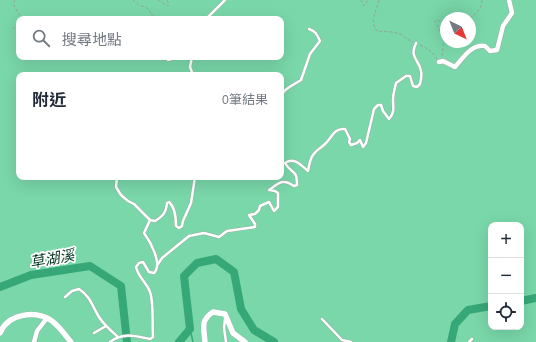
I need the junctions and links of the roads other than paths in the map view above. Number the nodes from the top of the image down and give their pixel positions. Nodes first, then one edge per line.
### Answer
1 (225, 0) edge
2 (509, 0) edge
3 (209, 16) edge
4 (309, 29) dead end
5 (416, 43) road end
6 (191, 60) edge
7 (438, 62) road end
8 (192, 72) edge
9 (284, 90) edge
10 (117, 180) edge
11 (195, 180) edge
12 (150, 220) junction
13 (158, 264) junction
14 (65, 297) dead end
15 (225, 314) junction
16 (47, 318) junction
17 (322, 319) dead end
18 (106, 326) junction
19 (0, 333) edge
20 (94, 333) dead end
21 (117, 336) junction
22 (472, 339) dead end
23 (34, 342) edge
24 (71, 342) edge
25 (110, 342) edge
26 (205, 342) edge
27 (226, 342) edge
28 (245, 342) edge
29 (351, 342) edge
30 (469, 342) edge

1 - 3 lane
2 - 7 street
4 - 9 lane
5 - 13 lane
6 - 8 lane
10 - 12 lane
11 - 12 lane
12 - 13 lane
13 - 21 lane
14 - 18 lane
15 - 26 street
15 - 27 lane
15 - 28 street
16 - 19 street
16 - 23 street
16 - 24 street
17 - 29 lane
18 - 20 lane
18 - 21 lane
21 - 25 lane
22 - 30 lane

